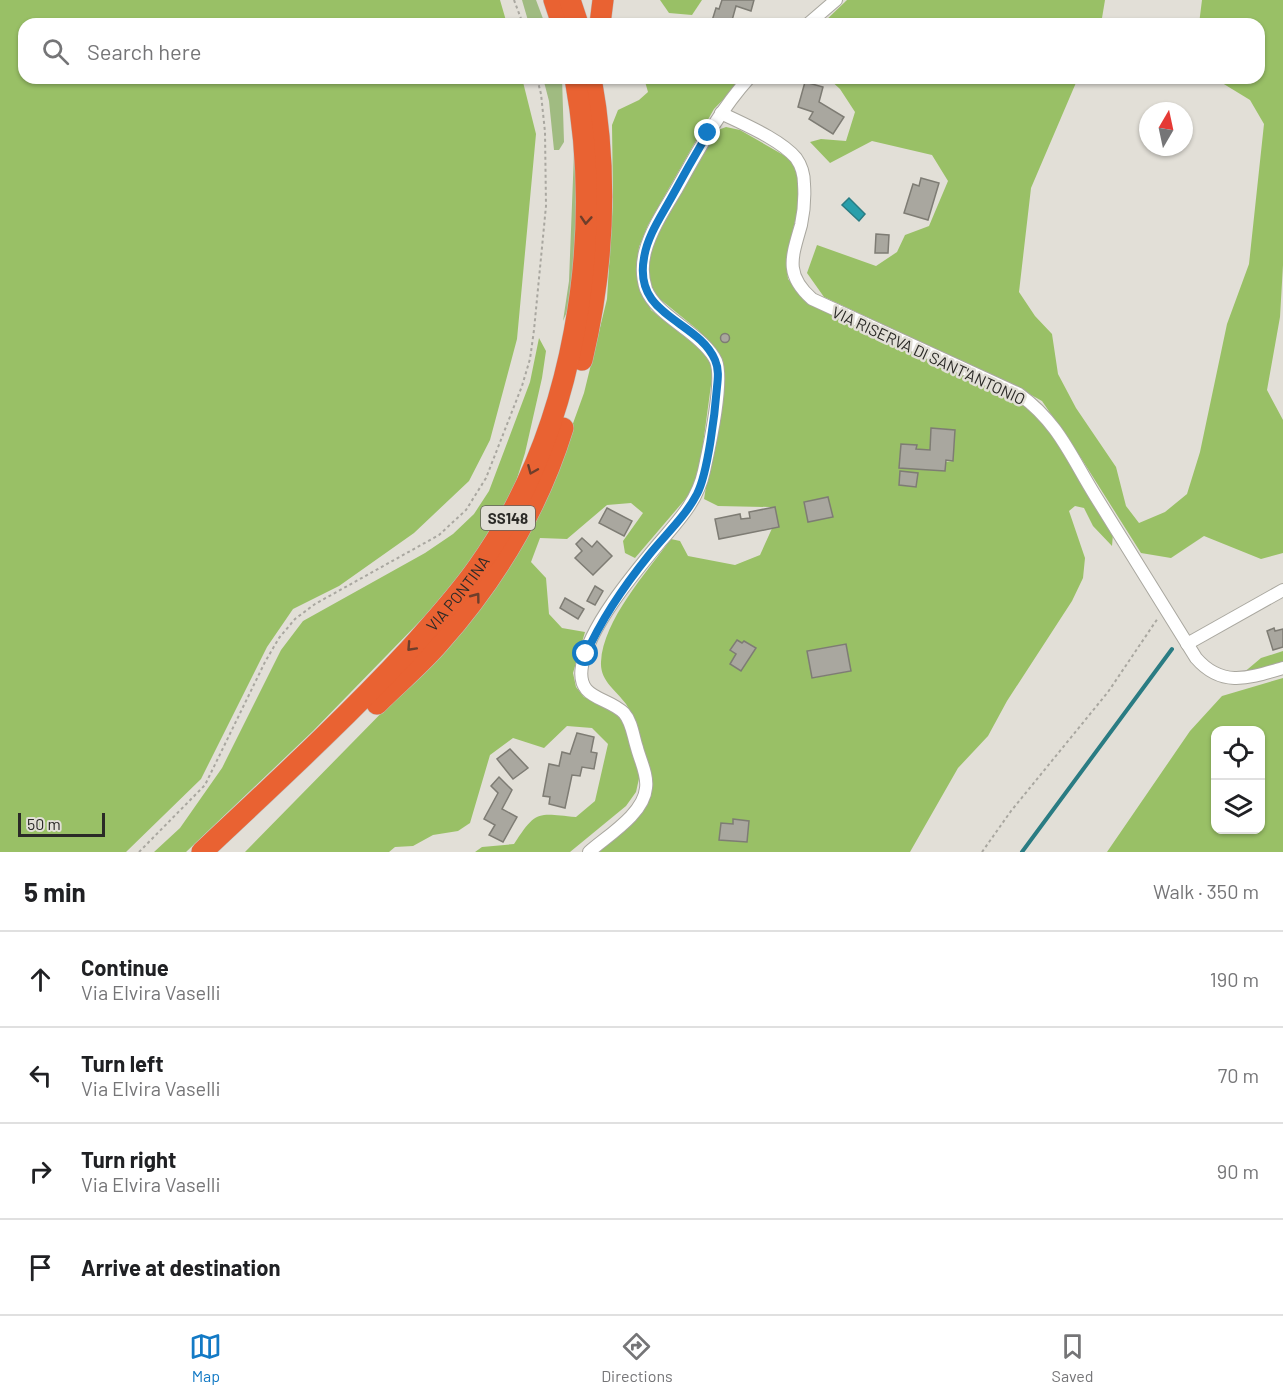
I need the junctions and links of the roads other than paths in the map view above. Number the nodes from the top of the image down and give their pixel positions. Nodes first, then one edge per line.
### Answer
1 (554, 0) edge
2 (570, 0) edge
3 (603, 0) edge
4 (836, 0) edge
5 (560, 18) edge
6 (576, 18) edge
7 (601, 18) edge
8 (815, 18) edge
9 (576, 84) edge
10 (592, 84) edge
11 (601, 84) edge
12 (745, 84) edge
13 (721, 113) junction
14 (601, 151) junction
15 (1283, 590) edge
16 (1187, 644) junction
17 (1283, 668) edge
18 (202, 852) edge
19 (223, 852) edge
20 (589, 852) edge

1 - 5 highway
2 - 6 highway
3 - 7 highway
4 - 8 street
9 -> 18 highway, VIA PONTINA / SS148
10 - 14 highway, VIA PONTINA / SS148
11 - 14 highway
12 - 13 street
13 - 16 street, VIA RISERVA DI SANT'ANTONIO
13 - 20 street
19 -> 14 highway, VIA PONTINA / SS148
15 - 16 street
16 - 17 street, VIA RISERVA DI SANT'ANTONIO

